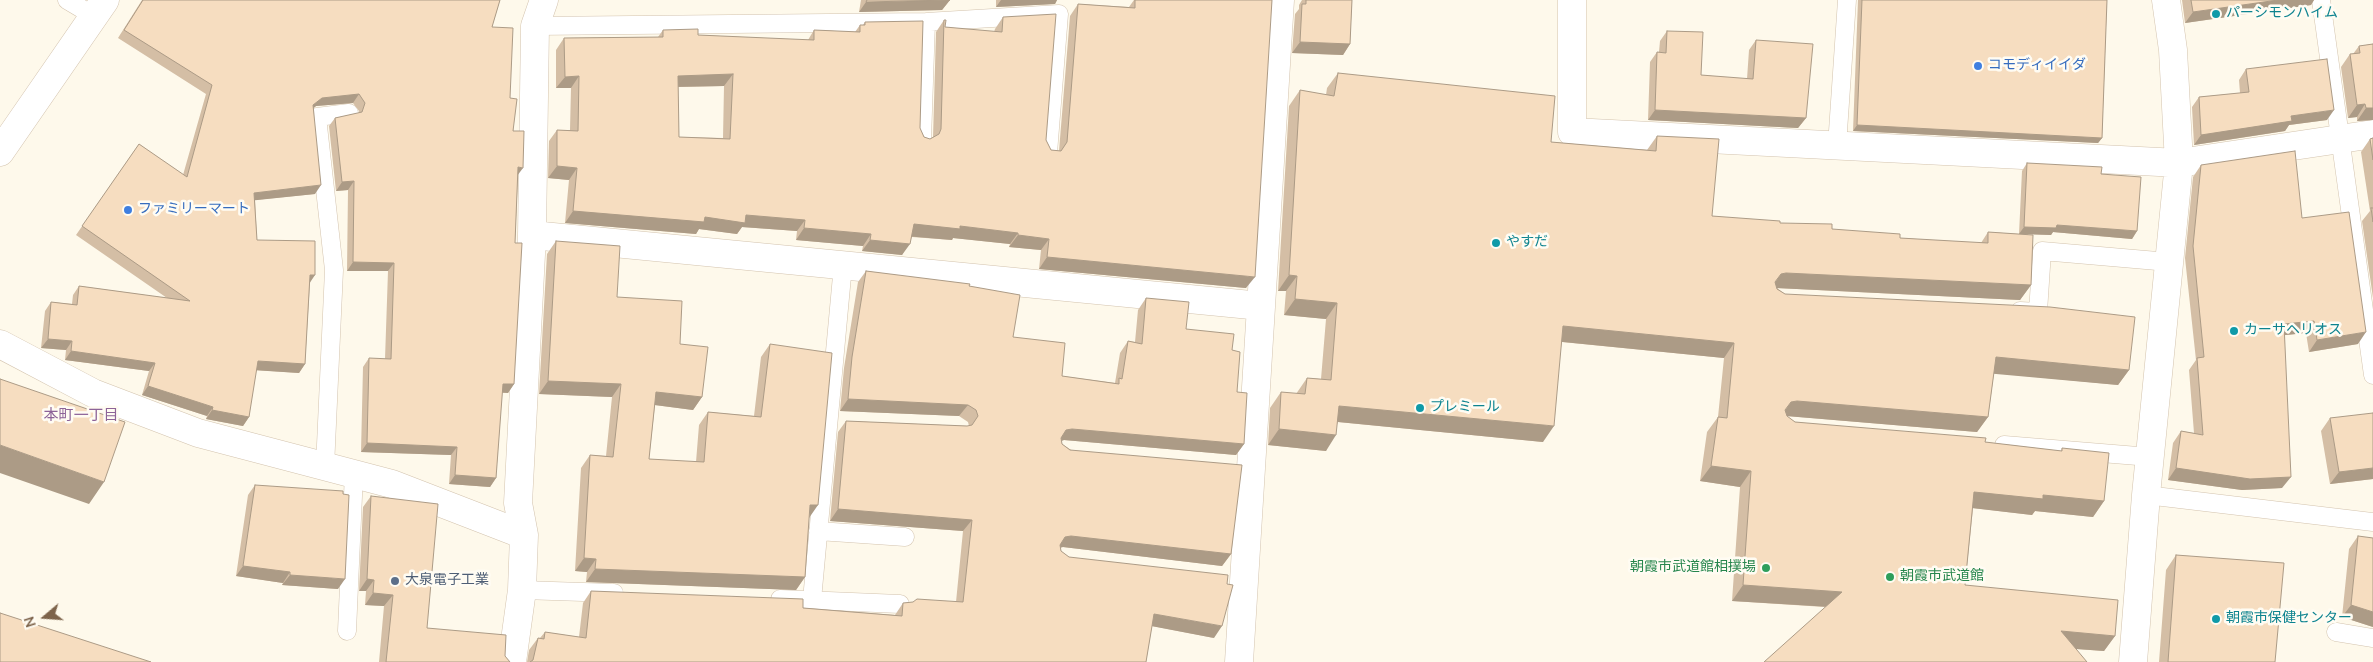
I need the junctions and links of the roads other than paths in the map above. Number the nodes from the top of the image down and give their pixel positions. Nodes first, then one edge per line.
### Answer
1 (67, 0) edge
2 (544, 0) edge
3 (1280, 0) edge
4 (1572, 0) edge
5 (1847, 0) edge
6 (2166, 0) edge
7 (2322, 0) edge
8 (99, 8) edge
9 (926, 22) junction
10 (535, 26) junction
11 (349, 113) edge
12 (2373, 134) edge
13 (2340, 138) junction
14 (922, 140) edge
15 (1838, 146) junction
16 (0, 152) edge
17 (1048, 152) edge
18 (2179, 163) junction
19 (532, 235) junction
20 (2169, 262) junction
21 (843, 265) junction
22 (1261, 306) junction
23 (1999, 310) edge
24 (0, 344) edge
25 (2373, 374) edge
26 (829, 421) junction
27 (847, 422) edge
28 (1992, 444) edge
29 (2150, 457) junction
30 (325, 467) junction
31 (354, 473) junction
32 (2146, 495) junction
33 (2373, 522) edge
34 (818, 531) junction
35 (524, 535) junction
36 (905, 536) dead end
37 (522, 590) junction
38 (632, 594) edge
39 (762, 599) edge
40 (812, 600) junction
41 (900, 604) dead end
42 (347, 631) dead end
43 (2336, 632) dead end
44 (2373, 638) edge
45 (512, 662) edge
46 (1239, 662) edge
47 (2133, 662) edge

1 - 8 lane
2 - 10 street
3 - 22 street
4 - 15 street
5 - 15 lane
6 - 18 street
7 - 13 lane
8 - 16 street
9 - 10 lane
9 - 14 lane
9 - 17 lane
10 - 19 street
11 - 30 lane
12 - 13 street
13 - 18 street
13 - 25 lane
15 - 18 street
18 - 20 street
19 - 21 street
19 - 35 street
20 - 23 lane
20 - 29 street
21 - 22 street
21 - 26 lane
22 - 46 street
24 - 30 street
26 - 27 lane
26 - 34 lane
28 - 29 lane
29 - 32 street
30 - 31 street
31 - 35 street
31 - 42 lane
32 - 33 lane
32 - 47 street
34 - 36 lane
34 - 40 lane
35 - 37 street
37 - 38 lane
37 - 45 street
39 - 40 lane
40 - 41 lane
43 - 44 lane

